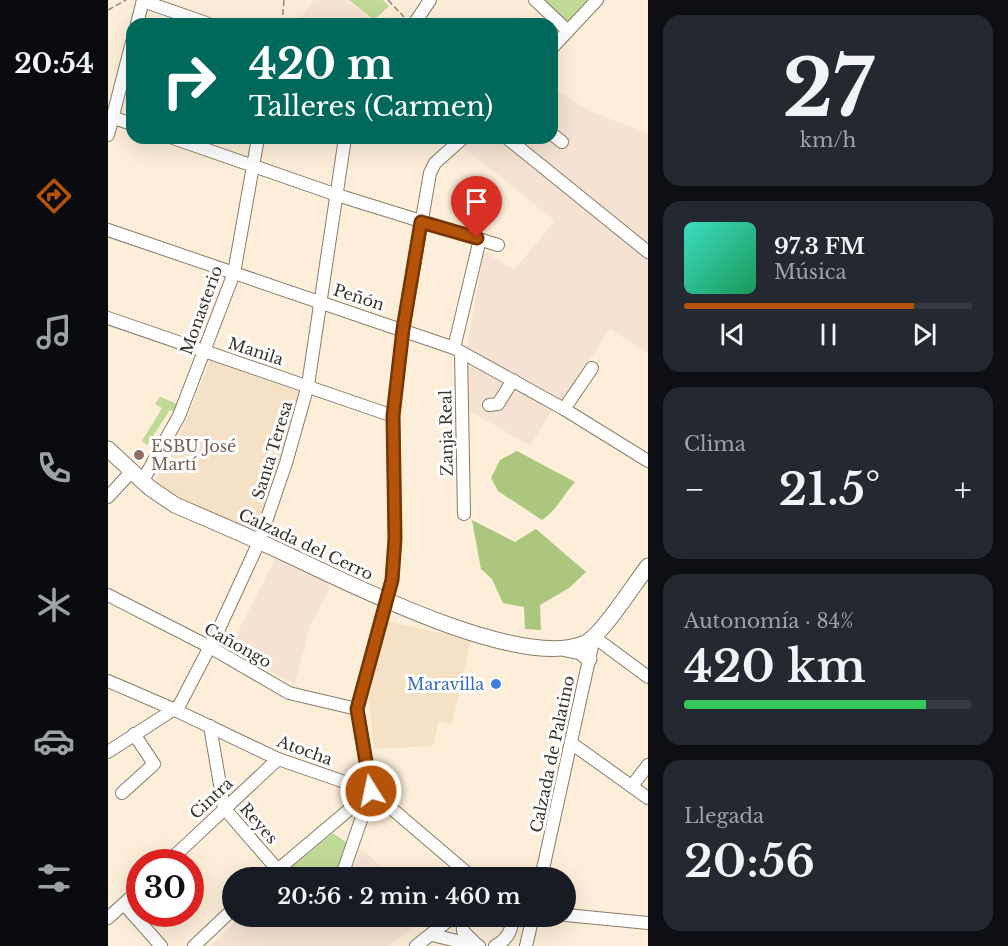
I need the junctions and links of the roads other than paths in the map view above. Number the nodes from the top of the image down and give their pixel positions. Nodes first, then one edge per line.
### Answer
1 (143, 0) edge
2 (430, 0) edge
3 (535, 0) edge
4 (597, 0) edge
5 (138, 18) edge
6 (192, 18) edge
7 (416, 18) edge
8 (554, 18) edge
9 (558, 22) edge
10 (568, 31) junction
11 (558, 42) edge
12 (126, 62) edge
13 (110, 117) edge
14 (126, 122) edge
15 (108, 135) edge
16 (191, 144) edge
17 (257, 144) edge
18 (344, 144) edge
19 (457, 144) edge
20 (514, 144) edge
21 (254, 165) junction
22 (337, 195) junction
23 (421, 222) junction
24 (108, 230) edge
25 (480, 239) junction
26 (498, 245) dead end
27 (648, 252) edge
28 (234, 273) junction
29 (319, 301) junction
30 (108, 318) edge
31 (403, 329) junction
32 (458, 350) junction
33 (204, 352) junction
34 (592, 368) dead end
35 (513, 380) junction
36 (308, 385) junction
37 (489, 405) dead end
38 (564, 409) junction
39 (393, 416) junction
40 (108, 448) edge
41 (648, 461) edge
42 (137, 477) junction
43 (108, 497) edge
44 (464, 514) dead end
45 (259, 542) junction
46 (648, 566) edge
47 (108, 595) edge
48 (386, 600) junction
49 (594, 637) junction
50 (210, 647) junction
51 (560, 648) junction
52 (589, 660) junction
53 (648, 677) edge
54 (108, 681) edge
55 (173, 708) junction
56 (357, 709) junction
57 (210, 726) junction
58 (134, 734) junction
59 (571, 743) junction
60 (108, 752) edge
61 (278, 759) junction
62 (648, 765) edge
63 (632, 786) junction
64 (371, 791) junction
65 (122, 793) dead end
66 (648, 798) edge
67 (224, 808) junction
68 (181, 849) edge
69 (268, 867) edge
70 (280, 867) edge
71 (345, 867) edge
72 (460, 867) edge
73 (544, 867) edge
74 (124, 904) joint
75 (576, 916) edge
76 (108, 918) edge
77 (222, 919) edge
78 (648, 923) edge
79 (441, 927) edge
80 (463, 927) edge
81 (511, 927) edge
82 (528, 927) edge
83 (432, 935) junction
84 (161, 946) edge
85 (194, 946) edge
86 (416, 946) edge
87 (479, 946) edge
88 (495, 946) edge
89 (526, 946) edge

1 - 5 street
1 - 6 street
2 - 7 street
3 - 8 street
4 - 10 street
9 - 10 street
10 - 11 street
12 - 13 street
13 - 14 street
13 - 15 street
16 - 21 street
17 - 21 street, Monasterio
18 - 22 street, Santa Teresa
19 - 23 street
20 - 27 street
21 - 22 street
21 - 28 street, Monasterio
22 - 23 street
22 - 29 street, Santa Teresa
23 - 25 street
23 - 31 street
24 - 28 street, Peñón
25 - 26 street
25 - 32 street, Zanja Real
28 - 29 street, Peñón
28 - 33 street, Monasterio
29 - 31 street, Peñón
29 - 36 street, Santa Teresa
30 - 33 street, Manila
31 - 32 street, Peñón
31 - 39 street
32 - 35 street, Peñón
32 - 44 street, Zanja Real
33 - 36 street, Manila
33 - 42 street, Monasterio
34 - 38 street
35 - 37 street
35 - 38 street, Peñón
36 - 39 street, Manila
36 - 45 street, Santa Teresa
38 - 41 street, Peñón
39 - 48 street
40 - 42 main road, Calzada del Cerro
42 - 43 street, Monasterio
42 - 45 main road, Calzada del Cerro
45 - 48 main road, Calzada del Cerro
45 - 50 street, Santa Teresa
46 - 49 main road
47 - 50 street, Cañongo
48 - 51 main road, Calzada del Cerro
48 - 56 street
49 - 51 main road, Calzada del Cerro
49 - 52 street, Calzada de Palatino
49 - 53 street
50 - 55 street, Santa Teresa
50 - 56 street, Cañongo
51 - 52 main road
52 - 59 street, Calzada de Palatino
54 - 55 street, Atocha
55 - 57 street, Atocha
55 - 58 street, Santa Teresa
56 - 64 street
57 - 61 street, Atocha
57 - 67 street, Reyes
58 - 60 street, Santa Teresa
58 - 65 street
59 - 63 street
59 - 73 street, Calzada de Palatino
61 - 64 street, Atocha
61 - 67 street, Cintra
62 - 63 street
63 - 66 street
64 - 70 street
64 - 71 street
64 - 72 street, Atocha
67 - 68 street, Cintra
67 - 69 street, Reyes
74 - 76 street
74 - 84 street
75 - 78 street
77 - 85 street
79 - 83 street
80 - 87 street
81 - 88 street
82 - 89 street
83 - 86 street
83 - 87 street

